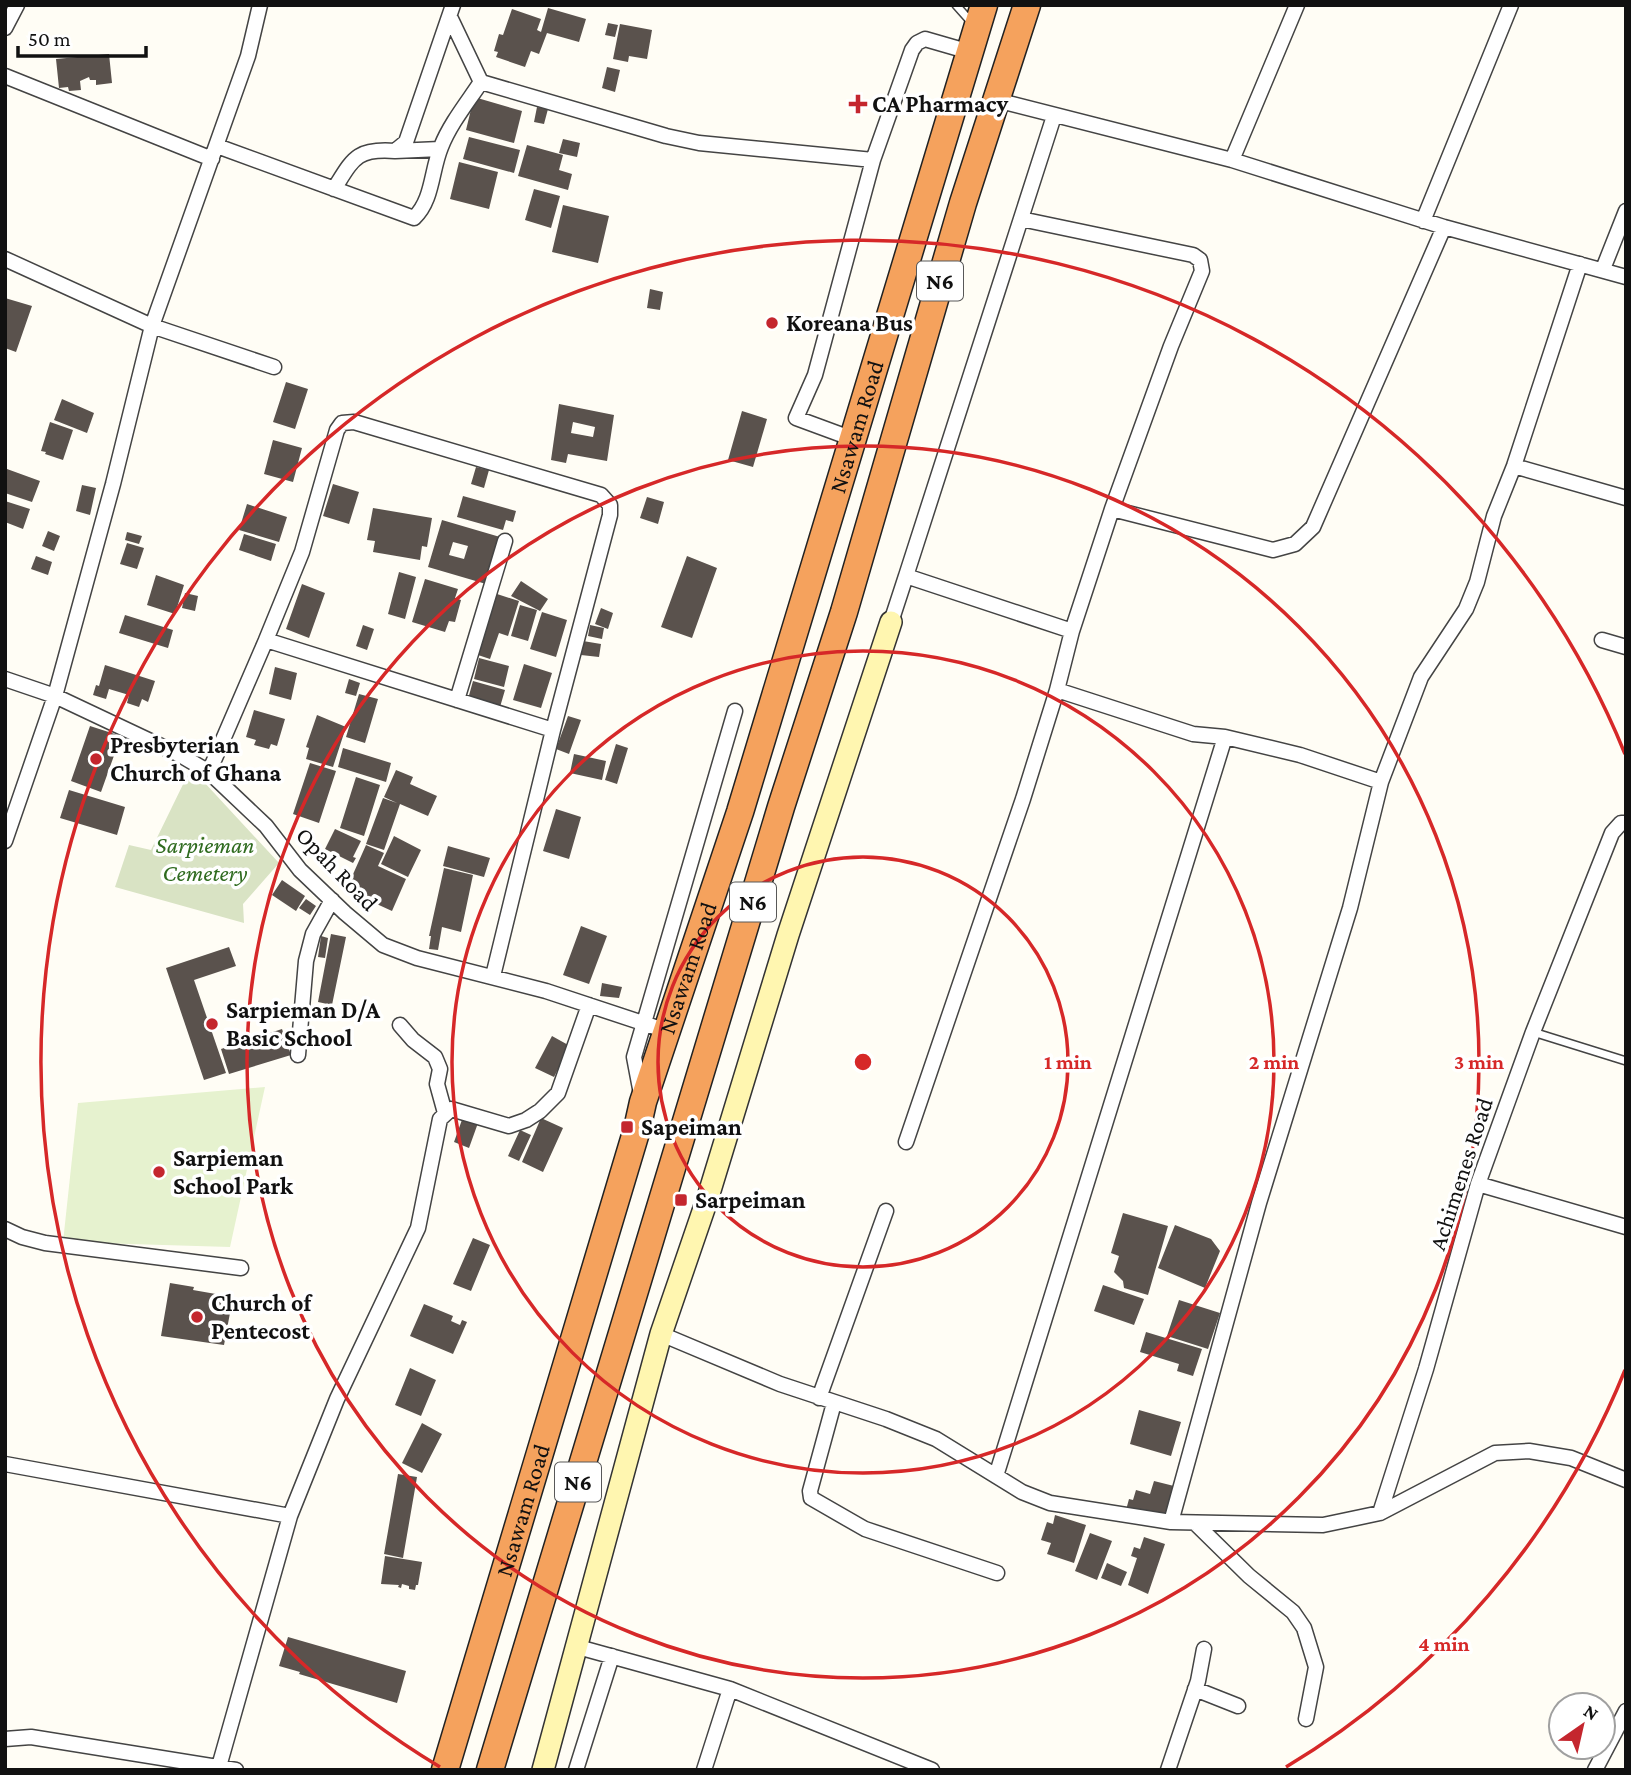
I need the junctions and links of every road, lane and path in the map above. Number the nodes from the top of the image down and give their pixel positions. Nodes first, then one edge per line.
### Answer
1 (17, 5) edge
2 (260, 5) edge
3 (956, 5) edge
4 (1027, 5) edge
5 (1297, 5) edge
6 (1511, 5) edge
7 (451, 11) edge
8 (5, 28) edge
9 (977, 28) edge
10 (5, 76) edge
11 (481, 82) junction
12 (996, 100) junction
13 (1054, 116) junction
14 (440, 149) junction
15 (395, 150) junction
16 (214, 152) junction
17 (873, 160) junction
18 (1233, 160) junction
19 (334, 189) junction
20 (1626, 211) edge
21 (1021, 219) junction
22 (1423, 221) junction
23 (1444, 228) junction
24 (5, 258) edge
25 (1580, 264) junction
26 (1603, 269) junction
27 (1626, 276) edge
28 (152, 326) junction
29 (274, 367) dead end
30 (853, 439) junction
31 (1514, 466) junction
32 (1626, 498) edge
33 (1112, 509) junction
34 (505, 541) dead end
35 (906, 576) junction
36 (891, 622) joint
37 (1072, 631) junction
38 (266, 640) junction
39 (1602, 640) dead end
40 (1626, 647) edge
41 (5, 679) edge
42 (1057, 690) junction
43 (55, 696) junction
44 (457, 700) junction
45 (735, 711) dead end
46 (553, 730) junction
47 (1225, 737) junction
48 (209, 772) junction
49 (1381, 782) junction
50 (1626, 822) edge
51 (5, 841) edge
52 (332, 900) junction
53 (493, 976) junction
54 (589, 1005) junction
55 (400, 1025) dead end
56 (656, 1028) junction
57 (1533, 1032) junction
58 (298, 1055) dead end
59 (1626, 1060) edge
60 (445, 1113) junction
61 (906, 1142) dead end
62 (1478, 1184) junction
63 (886, 1211) dead end
64 (1626, 1227) edge
65 (5, 1229) edge
66 (241, 1268) dead end
67 (661, 1334) junction
68 (819, 1398) junction
69 (834, 1404) junction
70 (5, 1464) edge
71 (996, 1476) junction
72 (1626, 1479) edge
73 (1380, 1513) junction
74 (289, 1516) junction
75 (1171, 1522) junction
76 (1195, 1523) junction
77 (997, 1573) dead end
78 (578, 1647) junction
79 (1204, 1649) dead end
80 (612, 1656) junction
81 (730, 1689) junction
82 (1195, 1689) junction
83 (1238, 1706) dead end
84 (1626, 1711) edge
85 (1306, 1719) dead end
86 (5, 1739) edge
87 (218, 1768) edge
88 (236, 1770) edge
89 (445, 1770) edge
90 (490, 1770) edge
91 (543, 1770) edge
92 (576, 1770) edge
93 (704, 1770) edge
94 (933, 1770) edge
95 (1168, 1770) edge
96 (1594, 1770) edge

1 - 8 street
2 - 16 street
3 - 9 lane
4 - 12 highway, Nsawam Road / N6
5 - 18 street
6 - 22 street
7 - 11 street
7 - 15 street
9 - 17 street
9 - 30 highway, Nsawam Road / N6
10 - 16 street
11 - 14 street
11 - 17 street
12 - 13 street
12 - 90 highway, Nsawam Road / N6
13 - 18 street
13 - 21 street
14 - 15 street
14 - 19 street
15 - 19 street
16 - 19 street
16 - 28 street
17 - 30 street
18 - 22 street
20 - 26 street
21 - 33 street
21 - 35 street
22 - 23 street
23 - 25 street
23 - 33 street
24 - 28 street
25 - 26 street
25 - 31 street
26 - 27 street
28 - 29 street
28 - 43 street
30 - 56 highway, Nsawam Road / N6
31 - 32 street
31 - 49 street
33 - 37 street
34 - 44 street
35 - 36 street
35 - 37 street
36 - 67 main road
37 - 42 street
38 - 44 street
38 - 46 street
38 - 48 street
39 - 40 street
41 - 43 street, Opah Road
42 - 47 street
42 - 61 street
43 - 48 street, Opah Road
43 - 51 street
44 - 46 street
45 - 56 street
46 - 53 street
47 - 49 street
47 - 71 street
48 - 52 street, Opah Road
49 - 75 street
50 - 57 street, Achimenes Road
52 - 53 street, Opah Road
52 - 58 street
53 - 54 street, Opah Road
54 - 56 street, Opah Road
54 - 60 street
55 - 60 street
56 - 89 highway, Nsawam Road / N6
57 - 59 lane
57 - 62 street, Achimenes Road
60 - 74 street
62 - 64 street
62 - 73 street, Achimenes Road
63 - 68 street
65 - 66 street
67 - 68 street
67 - 78 main road
68 - 69 street
69 - 71 street
69 - 77 street
70 - 74 street
71 - 75 street
72 - 73 street
73 - 76 street
74 - 87 street
75 - 76 street
76 - 85 street
78 - 80 street
78 - 91 main road
79 - 82 street
80 - 81 street
80 - 92 street
81 - 93 street
81 - 94 street
82 - 83 street
82 - 95 street
84 - 96 street
86 - 87 street
87 - 88 street

